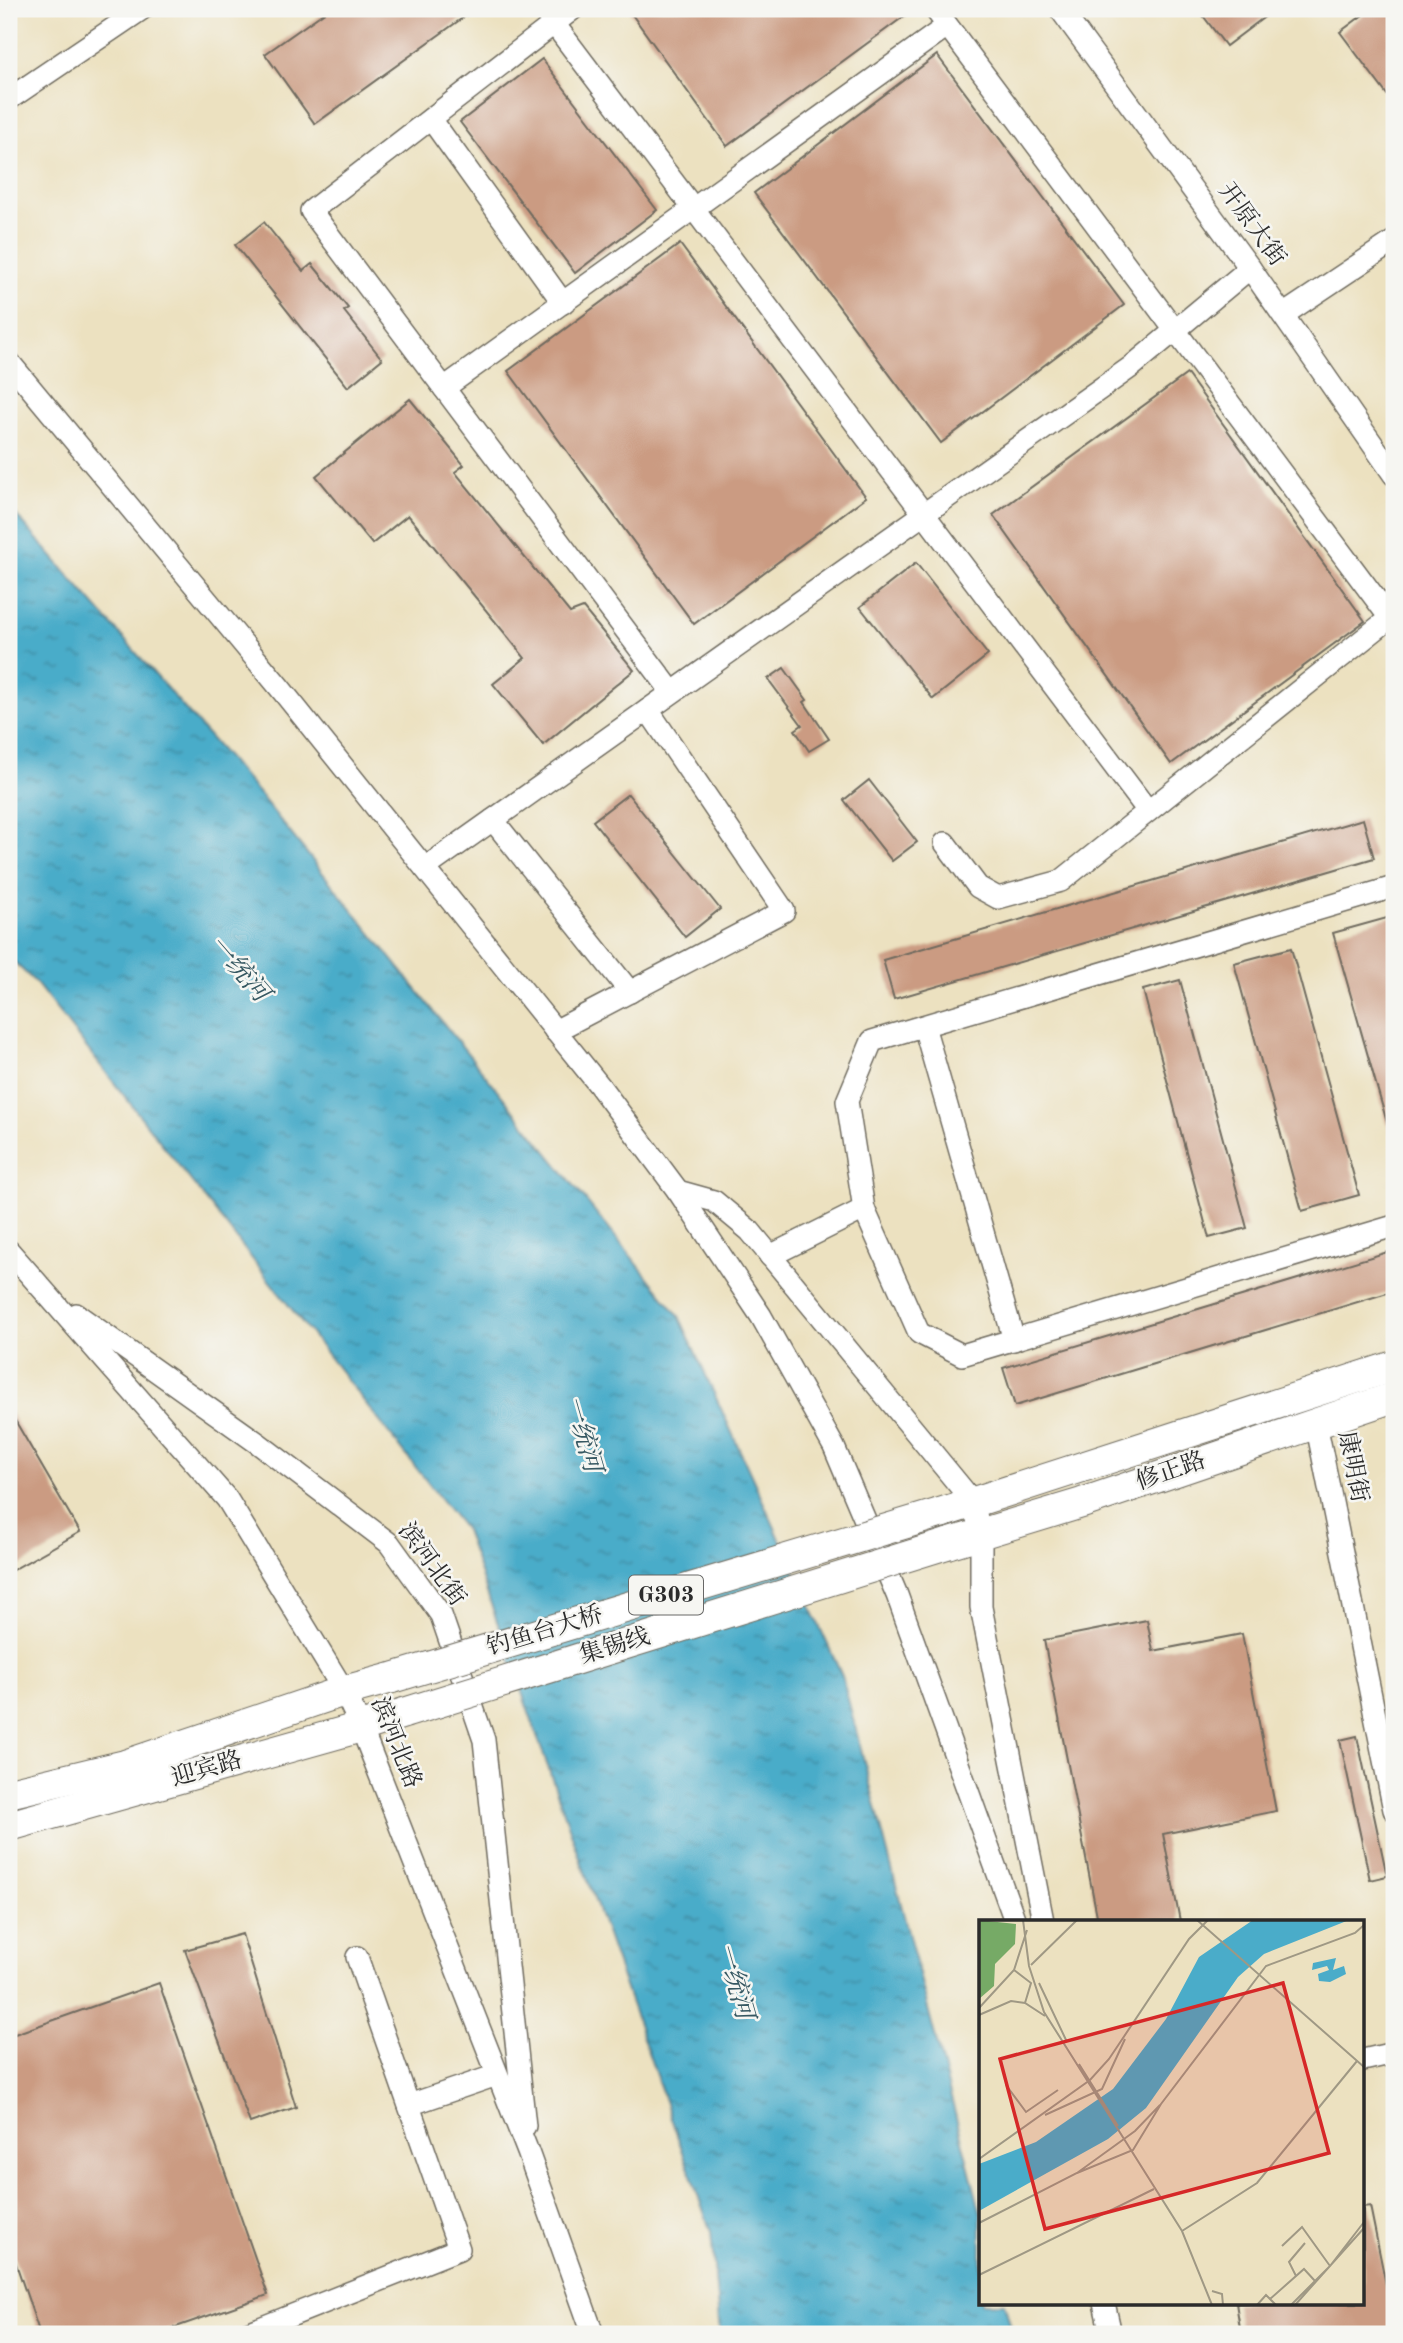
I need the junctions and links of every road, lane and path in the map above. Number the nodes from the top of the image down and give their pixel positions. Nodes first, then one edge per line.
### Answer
1 (142, 9) edge
2 (573, 9) edge
3 (934, 9) edge
4 (1059, 9) edge
5 (548, 16) edge
6 (947, 26) junction
7 (9, 99) edge
8 (431, 119) junction
9 (694, 209) junction
10 (1394, 241) edge
11 (1251, 268) junction
12 (563, 303) junction
13 (1283, 315) junction
14 (1175, 330) junction
15 (9, 362) edge
16 (444, 388) junction
17 (1394, 475) edge
18 (924, 514) junction
19 (672, 692) junction
20 (648, 710) junction
21 (1148, 811) junction
22 (493, 820) junction
23 (945, 843) dead end
24 (425, 868) junction
25 (1394, 887) edge
26 (630, 992) junction
27 (924, 1026) junction
28 (555, 1031) junction
29 (678, 1191) junction
30 (864, 1209) junction
31 (1394, 1226) edge
32 (9, 1251) edge
33 (771, 1256) junction
34 (46, 1293) junction
35 (1014, 1340) junction
36 (1394, 1366) edge
37 (1394, 1397) edge
38 (1316, 1423) junction
39 (973, 1502) junction
40 (981, 1535) junction
41 (947, 1544) joint
42 (392, 1678) joint
43 (344, 1691) junction
44 (404, 1713) joint
45 (361, 1727) junction
46 (9, 1793) edge
47 (1394, 1810) edge
48 (9, 1826) edge
49 (1015, 1920) edge
50 (1043, 1920) edge
51 (357, 1957) dead end
52 (1394, 2053) edge
53 (1364, 2060) edge
54 (497, 2075) junction
55 (409, 2105) junction
56 (527, 2152) junction
57 (1104, 2304) edge
58 (245, 2334) edge
59 (593, 2334) edge
60 (1111, 2334) edge

1 - 7 street
2 - 5 street
3 - 6 street
4 - 11 street, 开原大街
5 - 8 street
5 - 9 street
6 - 9 street
6 - 14 street
8 - 12 street
8 - 16 street
9 - 12 street
9 - 18 street
10 - 13 street
11 - 13 street, 开原大街
11 - 14 street
12 - 16 street
13 - 17 street, 开原大街
14 - 18 street
14 - 21 street
15 - 24 street
16 - 19 street
18 - 19 street
18 - 21 street
19 - 20 street
20 - 22 street
20 - 26 street
21 - 23 street
22 - 24 street
22 - 26 street
24 - 28 street
25 - 27 street
26 - 28 street
27 - 30 street
27 - 35 street
28 - 29 street
29 - 33 street
29 - 49 street
30 - 33 street
30 - 35 street
31 - 35 street
32 - 34 street, 滨河北路
33 - 39 street
34 - 43 street, 滨河北路
34 - 56 street, 滨河北街
36 - 39 highway, 修正路 / G303
37 - 38 highway, 修正路 / G303
38 - 40 highway, 修正路 / G303
38 - 47 street, 康明街
39 - 40 street
39 - 42 highway, 钓鱼台大桥 / G303, bridge
40 - 41 highway, 修正路 / G303
40 - 50 street
41 - 44 highway, 集锡线 / G303, bridge
42 - 43 highway, 迎宾路 / G303
43 - 45 street, 滨河北路
43 - 46 highway, 迎宾路 / G303
44 - 45 highway, 迎宾路 / G303
45 - 48 highway, 迎宾路 / G303
45 - 54 street, 滨河北路
51 - 55 street
52 - 53 street
54 - 55 street
54 - 56 street, 滨河北路
55 - 58 street
56 - 59 street, 滨河北路
57 - 60 street

